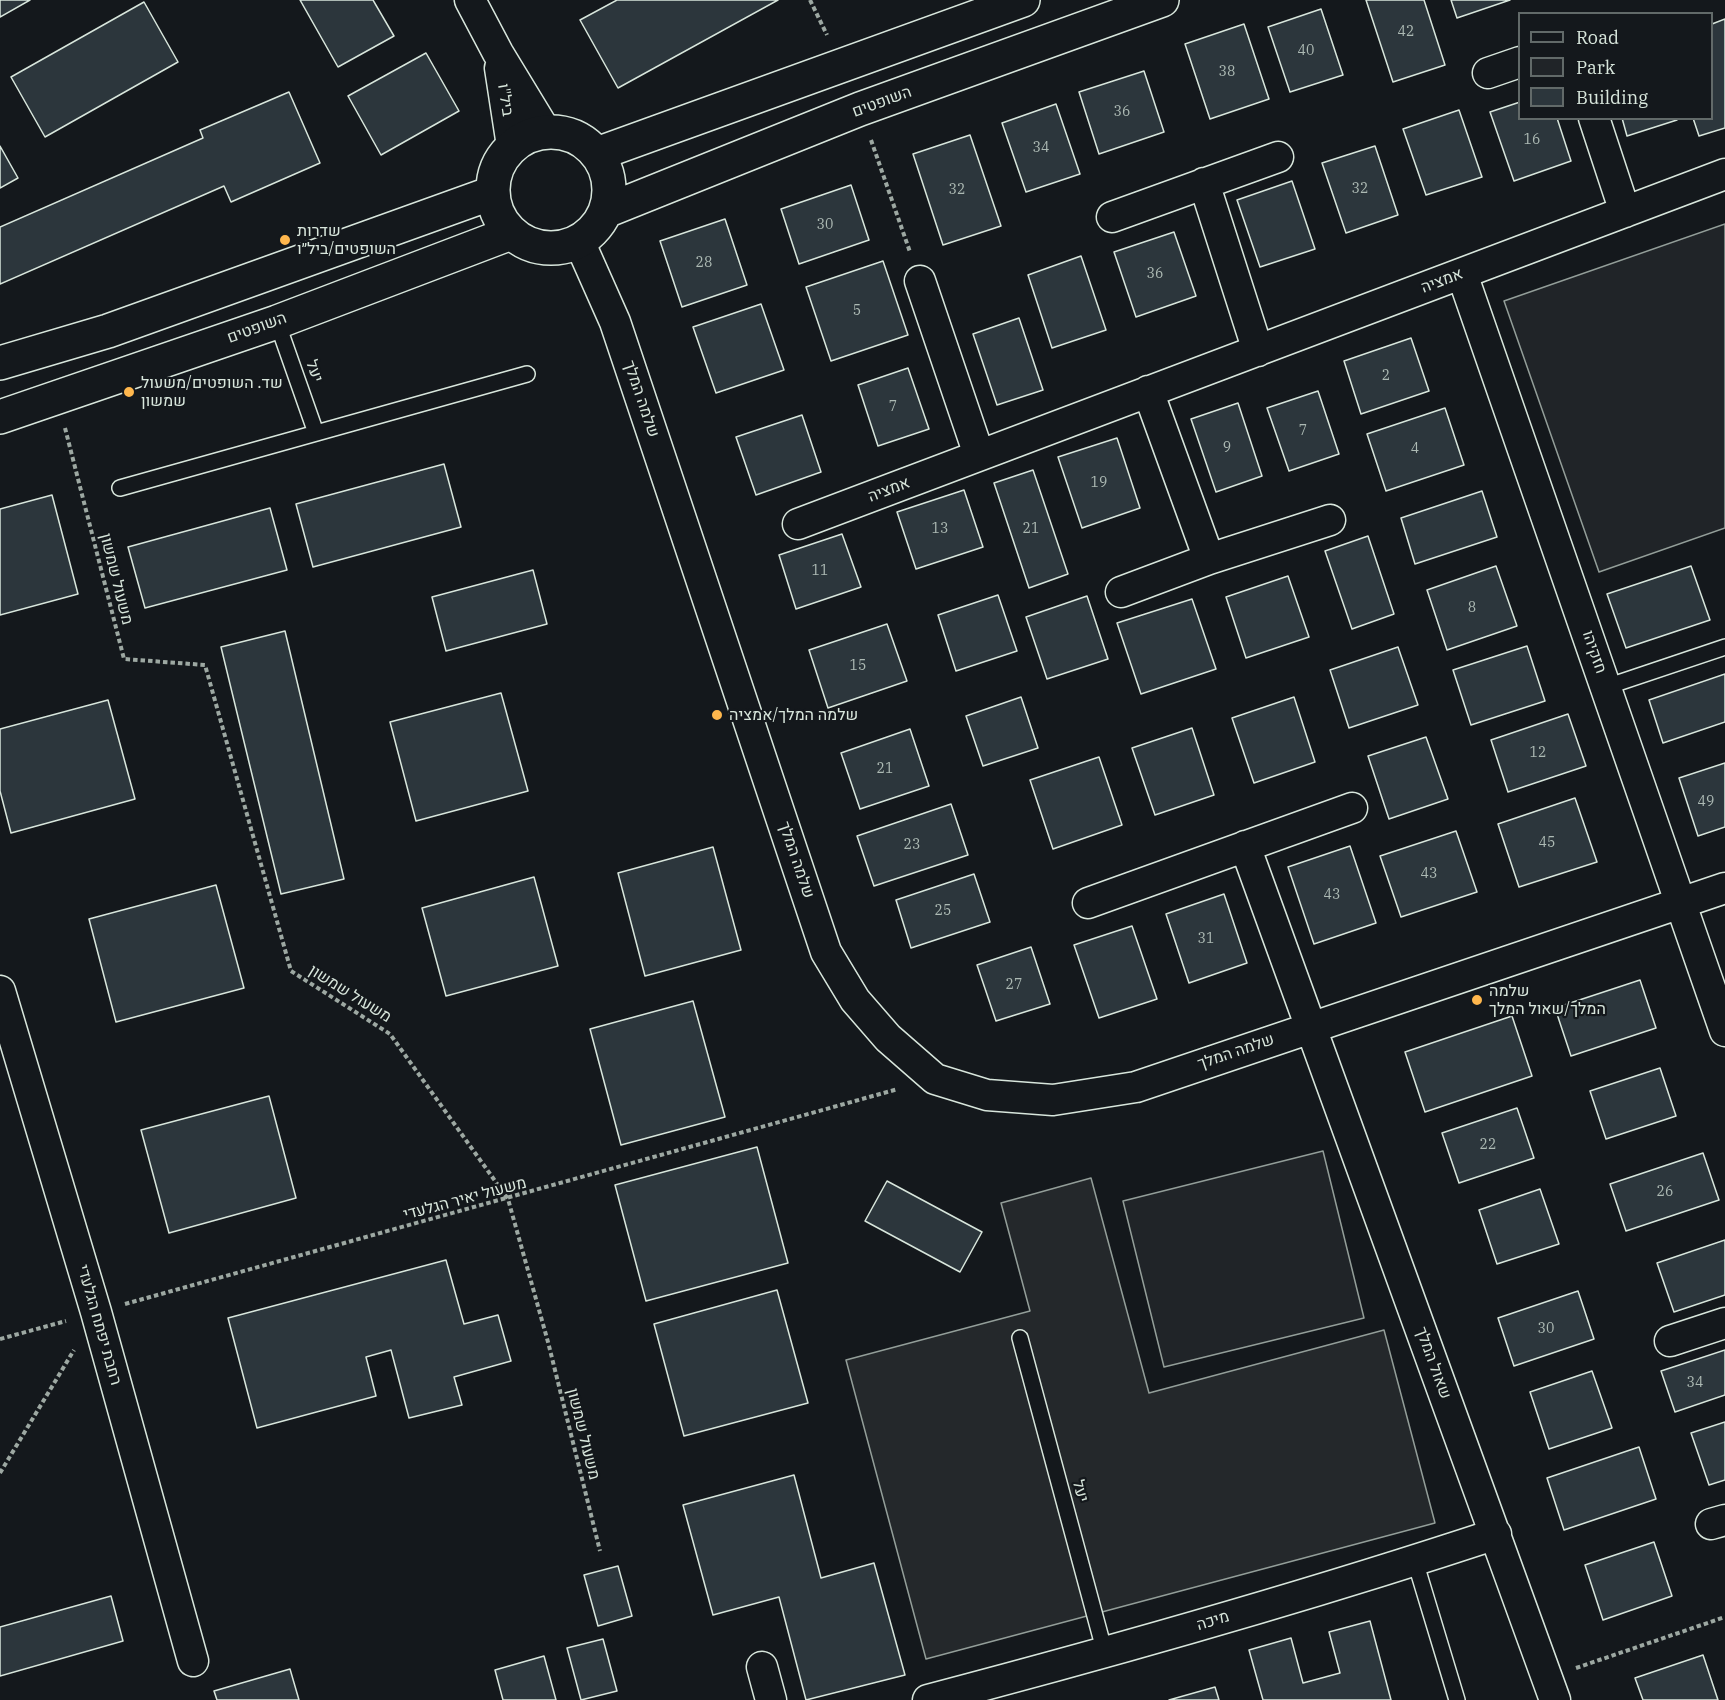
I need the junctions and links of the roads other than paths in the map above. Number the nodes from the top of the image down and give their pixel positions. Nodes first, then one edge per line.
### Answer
1 (470, 0) edge
2 (1023, 0) edge
3 (1161, 0) edge
4 (498, 53) junction
5 (1518, 63) edge
6 (1488, 73) dead end
7 (1595, 120) edge
8 (546, 132) junction
9 (512, 146) junction
10 (597, 154) junction
11 (1278, 157) dead end
12 (1725, 174) edge
13 (1204, 183) junction
14 (492, 193) junction
15 (606, 211) junction
16 (1625, 212) junction
17 (1112, 217) dead end
18 (511, 233) junction
19 (579, 242) junction
20 (1462, 274) junction
21 (921, 281) road end
22 (277, 322) junction
23 (1258, 351) junction
24 (0, 363) edge
25 (527, 374) dead end
26 (1148, 391) junction
27 (0, 417) edge
28 (316, 433) junction
29 (980, 456) junction
30 (120, 488) dead end
31 (1330, 520) dead end
32 (798, 524) dead end
33 (1209, 559) junction
34 (1121, 592) dead end
35 (1725, 648) edge
36 (1606, 687) junction
37 (1352, 808) dead end
38 (1245, 846) junction
39 (1725, 888) edge
40 (1088, 903) dead end
41 (1682, 903) junction
42 (0, 991) edge
43 (1311, 1026) junction
44 (1725, 1031) edge
45 (1725, 1323) edge
46 (1020, 1338) dead end
47 (1670, 1341) dead end
48 (1496, 1534) junction
49 (1415, 1561) junction
50 (1105, 1653) junction
51 (193, 1661) dead end
52 (762, 1667) dead end
53 (1551, 1689) edge
54 (771, 1700) edge
55 (928, 1700) edge
56 (1457, 1700) edge

1 - 4 street, ביל"ו
2 - 10 street
3 - 15 street, השופטים
4 - 8 street, ביל"ו
4 - 9 street, ביל"ו
5 - 6 street
7 - 16 street
8 - 9 street
8 - 10 street
9 - 14 street
10 - 15 street
11 - 13 street
12 - 16 street, אמציה
13 - 17 street
13 - 23 street
14 - 18 street
14 - 24 street
15 - 19 street
16 - 20 street, אמציה
18 - 19 street
18 - 22 street, השופטים
19 - 43 street, שלמה המלך
20 - 23 street, אמציה
20 - 36 street, חזקיהו
21 - 29 street
22 - 27 street, השופטים
22 - 28 lane, יעל
23 - 26 street, אמציה
25 - 28 lane
26 - 29 street, אמציה
26 - 33 street
28 - 30 lane
29 - 32 street, אמציה
31 - 33 street
33 - 34 street
35 - 36 lane
36 - 41 street, חזקיהו
37 - 38 street
38 - 40 street
38 - 43 street
39 - 41 street, שלמה המלך
41 - 43 street, שלמה המלך
41 - 44 street, חזקיהו
42 - 51 street, רחבת יפתח הגלעדי
43 - 48 street, שאול המלך
45 - 47 street
46 - 50 lane, יעל
48 - 49 street, מיכה
48 - 53 street, שאול המלך
49 - 50 street, מיכה
49 - 56 lane
50 - 55 street, מיכה
52 - 54 street

